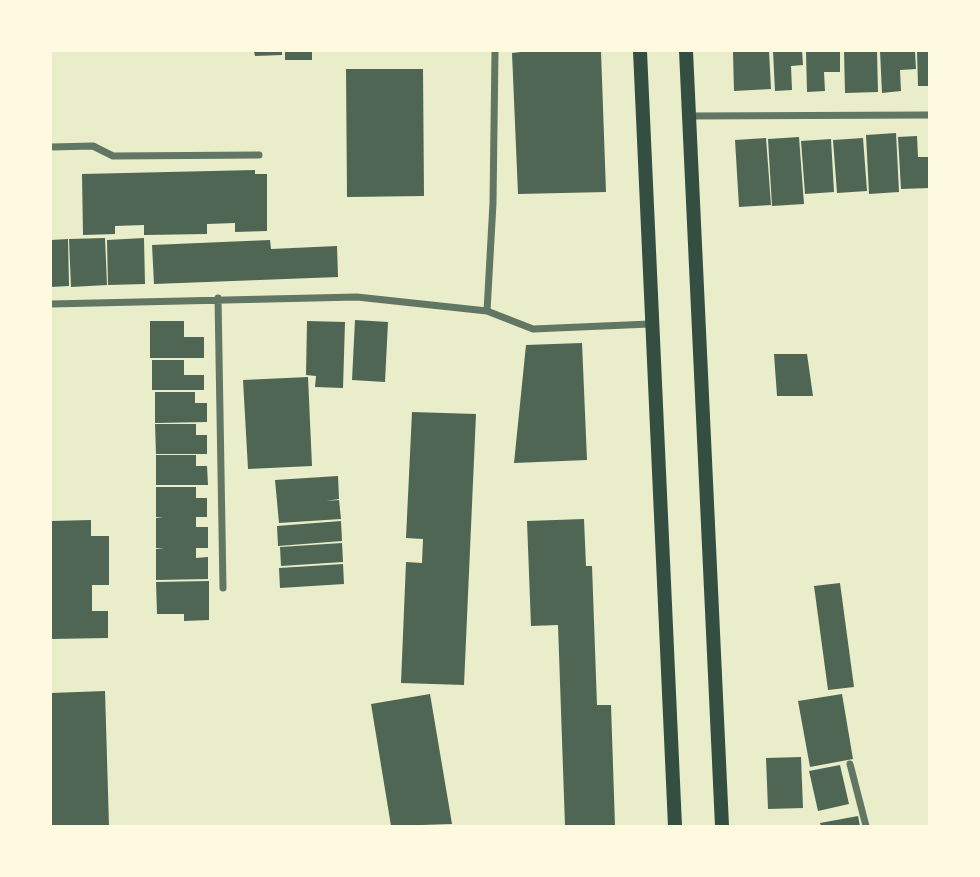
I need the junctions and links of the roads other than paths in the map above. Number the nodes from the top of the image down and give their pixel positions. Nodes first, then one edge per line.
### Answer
1 (495, 51) edge
2 (640, 51) edge
3 (686, 51) edge
4 (929, 115) edge
5 (690, 116) junction
6 (51, 147) edge
7 (259, 155) dead end
8 (218, 298) junction
9 (51, 304) edge
10 (487, 311) junction
11 (650, 324) junction
12 (223, 587) dead end
13 (850, 764) dead end
14 (676, 826) edge
15 (722, 826) edge
16 (866, 826) edge

1 - 10 street
2 - 11 main road
3 - 5 main road
4 - 5 street
5 - 15 main road
6 - 7 street
8 - 9 street
8 - 10 street
8 - 12 street
10 - 11 street
11 - 14 main road
13 - 16 street

